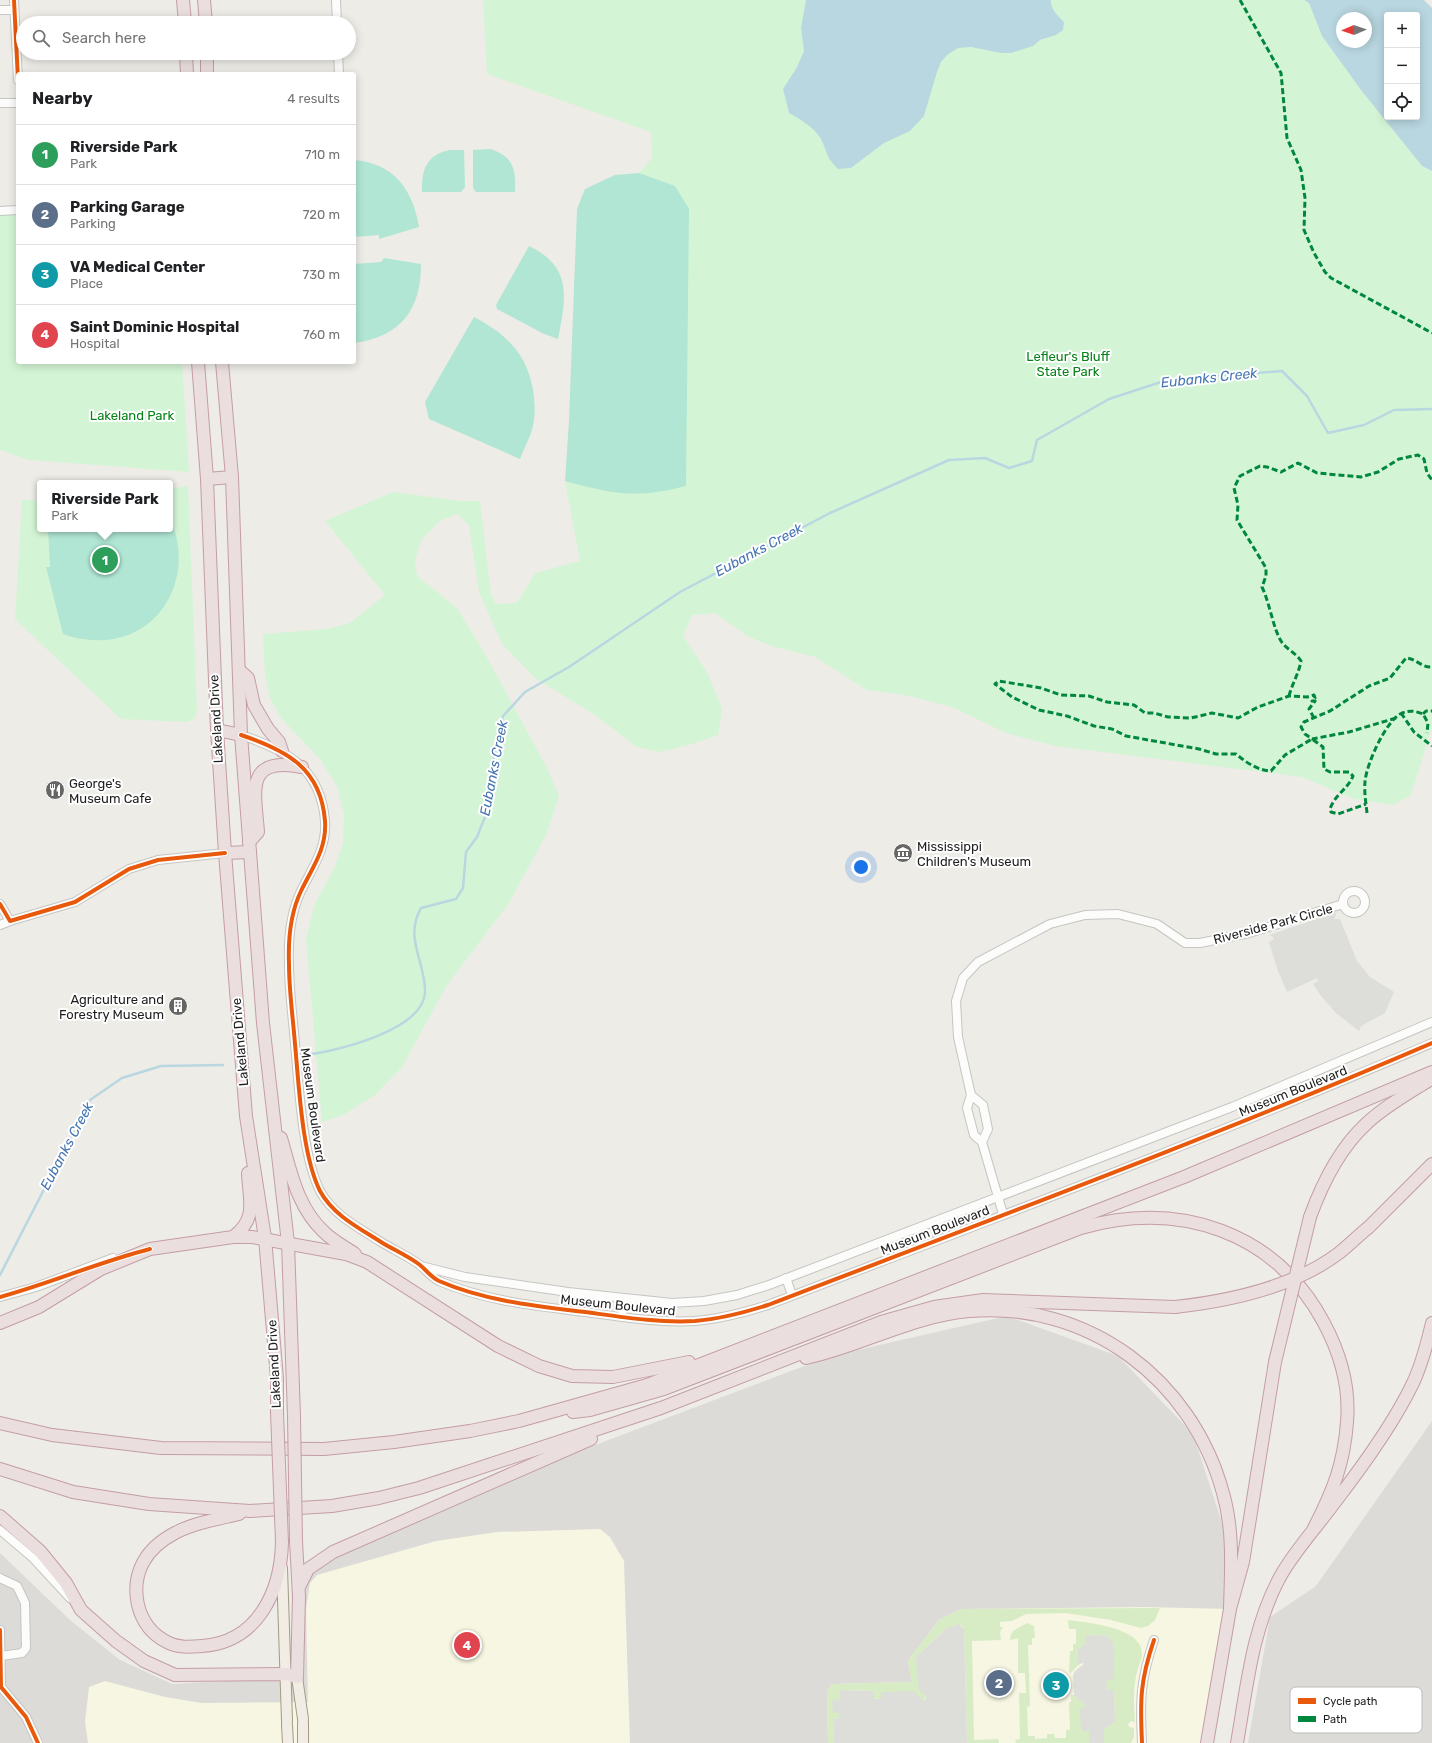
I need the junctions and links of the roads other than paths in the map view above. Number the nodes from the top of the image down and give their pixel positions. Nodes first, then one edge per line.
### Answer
1 (14, 0) edge
2 (183, 0) edge
3 (204, 0) edge
4 (336, 0) edge
5 (0, 10) edge
6 (14, 10) junction
7 (184, 16) edge
8 (205, 16) edge
9 (337, 16) edge
10 (16, 45) edge
11 (17, 60) edge
12 (186, 60) edge
13 (207, 60) edge
14 (338, 60) edge
15 (18, 72) edge
16 (187, 72) edge
17 (207, 72) edge
18 (339, 72) edge
19 (16, 102) edge
20 (0, 103) edge
21 (16, 210) edge
22 (0, 211) edge
23 (198, 364) edge
24 (222, 364) edge
25 (232, 477) junction
26 (207, 479) junction
27 (239, 670) junction
28 (217, 730) junction
29 (241, 734) junction
30 (282, 751) junction
31 (302, 767) junction
32 (249, 847) junction
33 (225, 853) junction
34 (0, 904) edge
35 (1344, 904) dead end
36 (10, 922) junction
37 (0, 925) edge
38 (1432, 1022) edge
39 (1432, 1043) edge
40 (1432, 1072) edge
41 (1432, 1078) edge
42 (971, 1095) junction
43 (271, 1101) junction
44 (246, 1116) junction
45 (982, 1142) junction
46 (1432, 1164) edge
47 (997, 1197) junction
48 (1003, 1214) junction
49 (233, 1237) junction
50 (265, 1238) junction
51 (288, 1243) junction
52 (150, 1248) junction
53 (368, 1262) junction
54 (420, 1265) junction
55 (786, 1278) junction
56 (0, 1296) edge
57 (792, 1296) junction
58 (623, 1299) junction
59 (622, 1317) junction
60 (0, 1323) edge
61 (1432, 1323) edge
62 (731, 1352) junction
63 (775, 1364) junction
64 (661, 1408) junction
65 (519, 1420) junction
66 (0, 1423) edge
67 (0, 1469) edge
68 (250, 1511) junction
69 (0, 1516) edge
70 (1314, 1528) junction
71 (0, 1530) edge
72 (282, 1562) junction
73 (0, 1578) edge
74 (298, 1590) junction
75 (1230, 1609) junction
76 (81, 1610) junction
77 (0, 1630) edge
78 (1154, 1640) dead end
79 (1, 1656) edge
80 (292, 1675) junction
81 (38, 1743) edge
82 (288, 1743) edge
83 (303, 1743) edge
84 (1142, 1743) edge
85 (1207, 1743) edge
86 (1237, 1743) edge

1 - 6 street
2 - 7 highway
3 - 8 highway
4 - 9 street
5 - 6 street
6 - 10 street
11 - 15 street
12 - 16 highway
13 - 17 highway
14 - 18 street
19 - 20 street
21 - 22 street
23 - 26 highway, Lakeland Drive
24 - 25 highway, Lakeland Drive
25 - 26 highway
25 - 27 highway, Lakeland Drive
26 - 28 highway, Lakeland Drive
27 - 29 highway, Lakeland Drive
27 - 30 highway
28 - 29 highway
28 - 33 highway, Lakeland Drive
29 - 30 street, Museum Boulevard
29 - 32 highway, Lakeland Drive
30 - 31 street, Museum Boulevard
31 - 32 highway
31 - 54 street, Museum Boulevard
32 - 33 highway
32 - 43 highway, Lakeland Drive
33 - 36 street
33 - 44 highway, Lakeland Drive
34 - 36 street
35 - 42 street, Riverside Park Circle
36 - 37 street
38 - 47 street, Museum Boulevard
39 - 48 street, Museum Boulevard
40 - 62 highway
41 - 75 highway, bridge
42 - 45 street, Riverside Park Circle
42 - 45 street, Riverside Park Circle
43 - 51 highway, Lakeland Drive
43 - 53 highway
44 - 49 highway
44 - 50 highway, Lakeland Drive
45 - 47 street, Riverside Park Circle
46 - 63 highway, bridge
47 - 48 street, Riverside Park Circle
47 - 55 street, Museum Boulevard
48 - 57 street, Museum Boulevard
49 - 50 highway
49 - 52 highway
50 - 51 highway
50 - 72 highway, Lakeland Drive, bridge
51 - 53 highway
51 - 74 highway, Lakeland Drive, bridge
52 - 56 street
52 - 60 highway
53 - 62 highway
54 - 58 street, Museum Boulevard
54 - 59 street, Museum Boulevard
55 - 57 street
55 - 58 street, Museum Boulevard
57 - 59 street, Museum Boulevard
58 - 59 street
61 - 70 highway
62 - 65 highway
63 - 64 highway
63 - 75 highway
64 - 68 highway
64 - 74 highway
65 - 66 highway
65 - 70 highway
67 - 68 highway
68 - 72 highway
69 - 76 highway
70 - 86 highway
71 - 76 street
72 - 80 main road, Lakeland Drive
73 - 79 street
74 - 80 highway, Lakeland Drive
75 - 85 highway
76 - 80 highway
77 - 79 street
78 - 84 street
79 - 81 street
80 - 82 main road, Lakeland Drive
80 - 83 main road, Lakeland Drive

